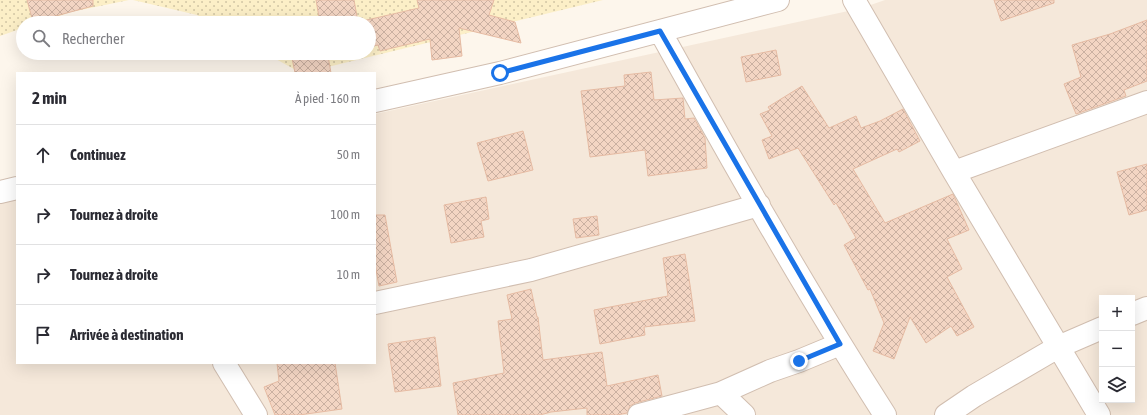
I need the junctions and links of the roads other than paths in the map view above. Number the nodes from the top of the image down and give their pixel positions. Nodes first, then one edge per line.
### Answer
1 (778, 0) edge
2 (854, 0) edge
3 (660, 31) junction
4 (376, 101) edge
5 (1147, 102) edge
6 (954, 172) junction
7 (16, 188) edge
8 (0, 192) edge
9 (759, 205) junction
10 (376, 303) edge
11 (1147, 308) edge
12 (1135, 313) edge
13 (1099, 329) edge
14 (840, 344) junction
15 (1058, 347) junction
16 (225, 364) edge
17 (721, 393) junction
18 (256, 415) edge
19 (639, 415) edge
20 (744, 415) edge
21 (884, 415) edge
22 (946, 415) edge
23 (1099, 415) edge

1 - 3 street
2 - 6 street
3 - 4 street
3 - 9 street
5 - 6 street
6 - 15 street
7 - 8 street
9 - 10 street
9 - 14 street
11 - 12 street
13 - 15 street
14 - 17 street
14 - 21 street
15 - 22 street
15 - 23 street
16 - 18 street
17 - 19 street
17 - 20 street

